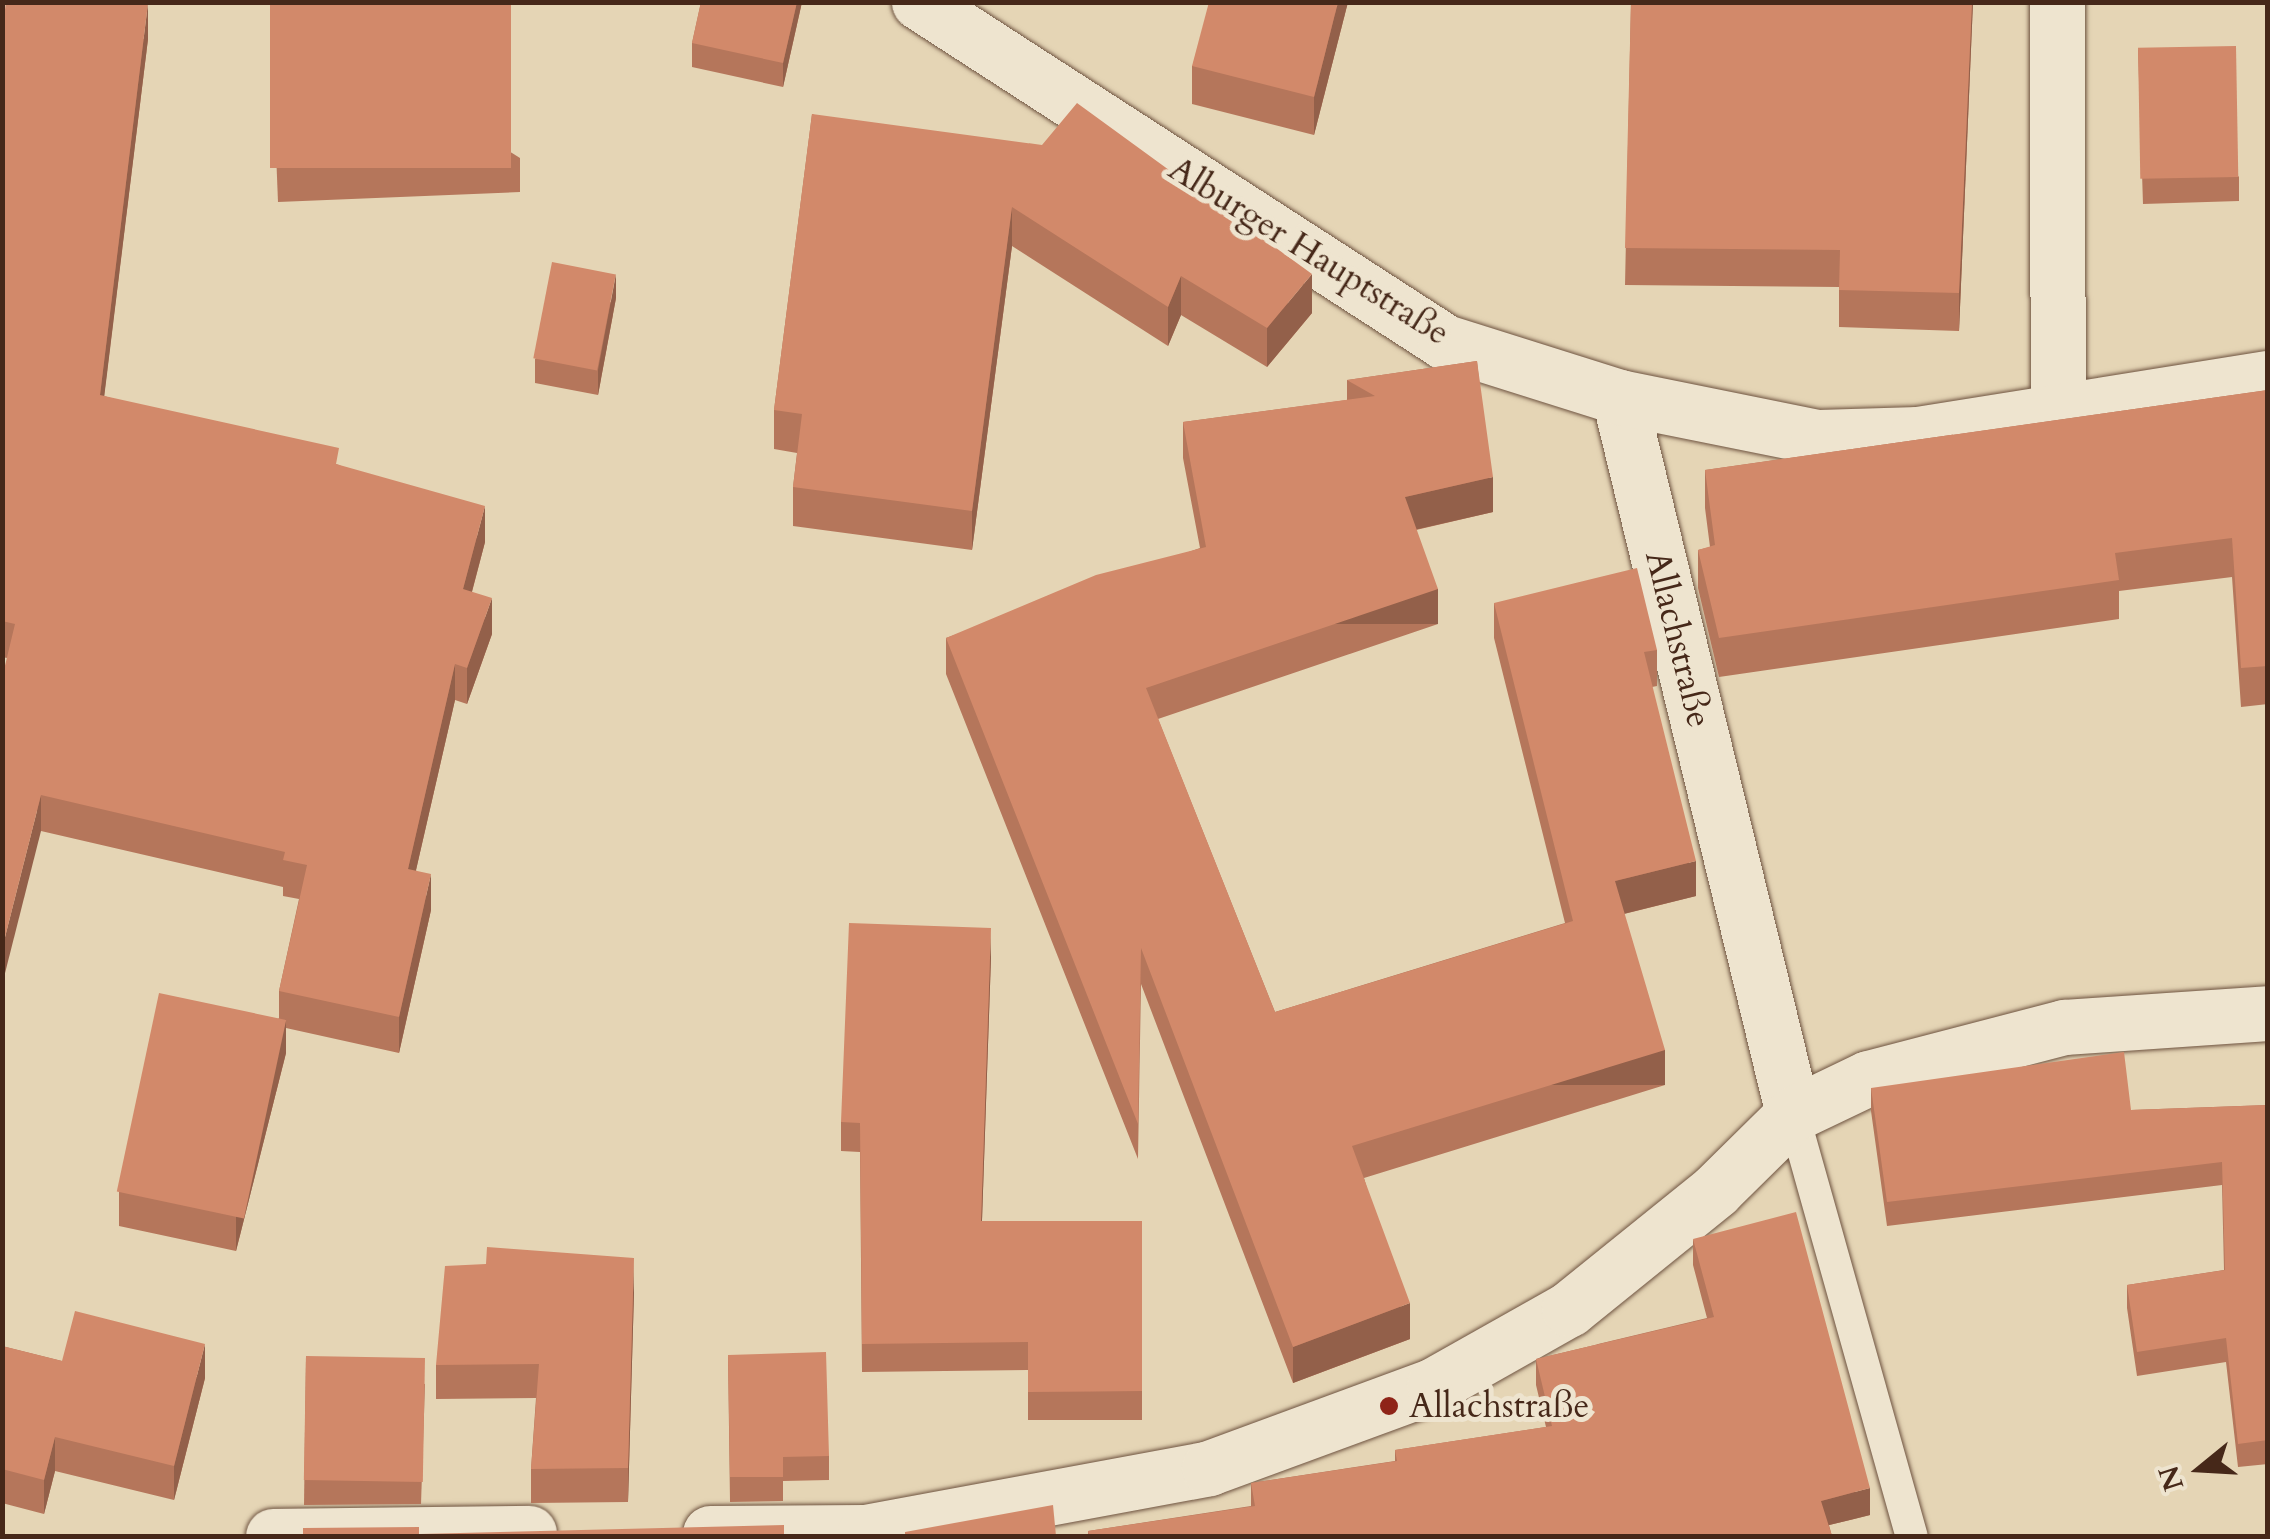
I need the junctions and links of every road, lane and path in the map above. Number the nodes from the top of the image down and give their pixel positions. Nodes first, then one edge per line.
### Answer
1 (919, 2) edge
2 (2057, 2) edge
3 (2268, 378) edge
4 (1619, 397) junction
5 (2058, 413) junction
6 (2268, 1014) edge
7 (1793, 1114) junction
8 (589, 1533) edge
9 (668, 1533) edge
10 (273, 1536) edge
11 (1912, 1536) edge

1 - 4 street, Alburger Hauptstraße
2 - 5 street
3 - 5 street, Alburger Hauptstraße
4 - 5 street, Alburger Hauptstraße
4 - 7 street, Allachstraße
6 - 7 street
7 - 9 street
7 - 11 lane
8 - 10 street

